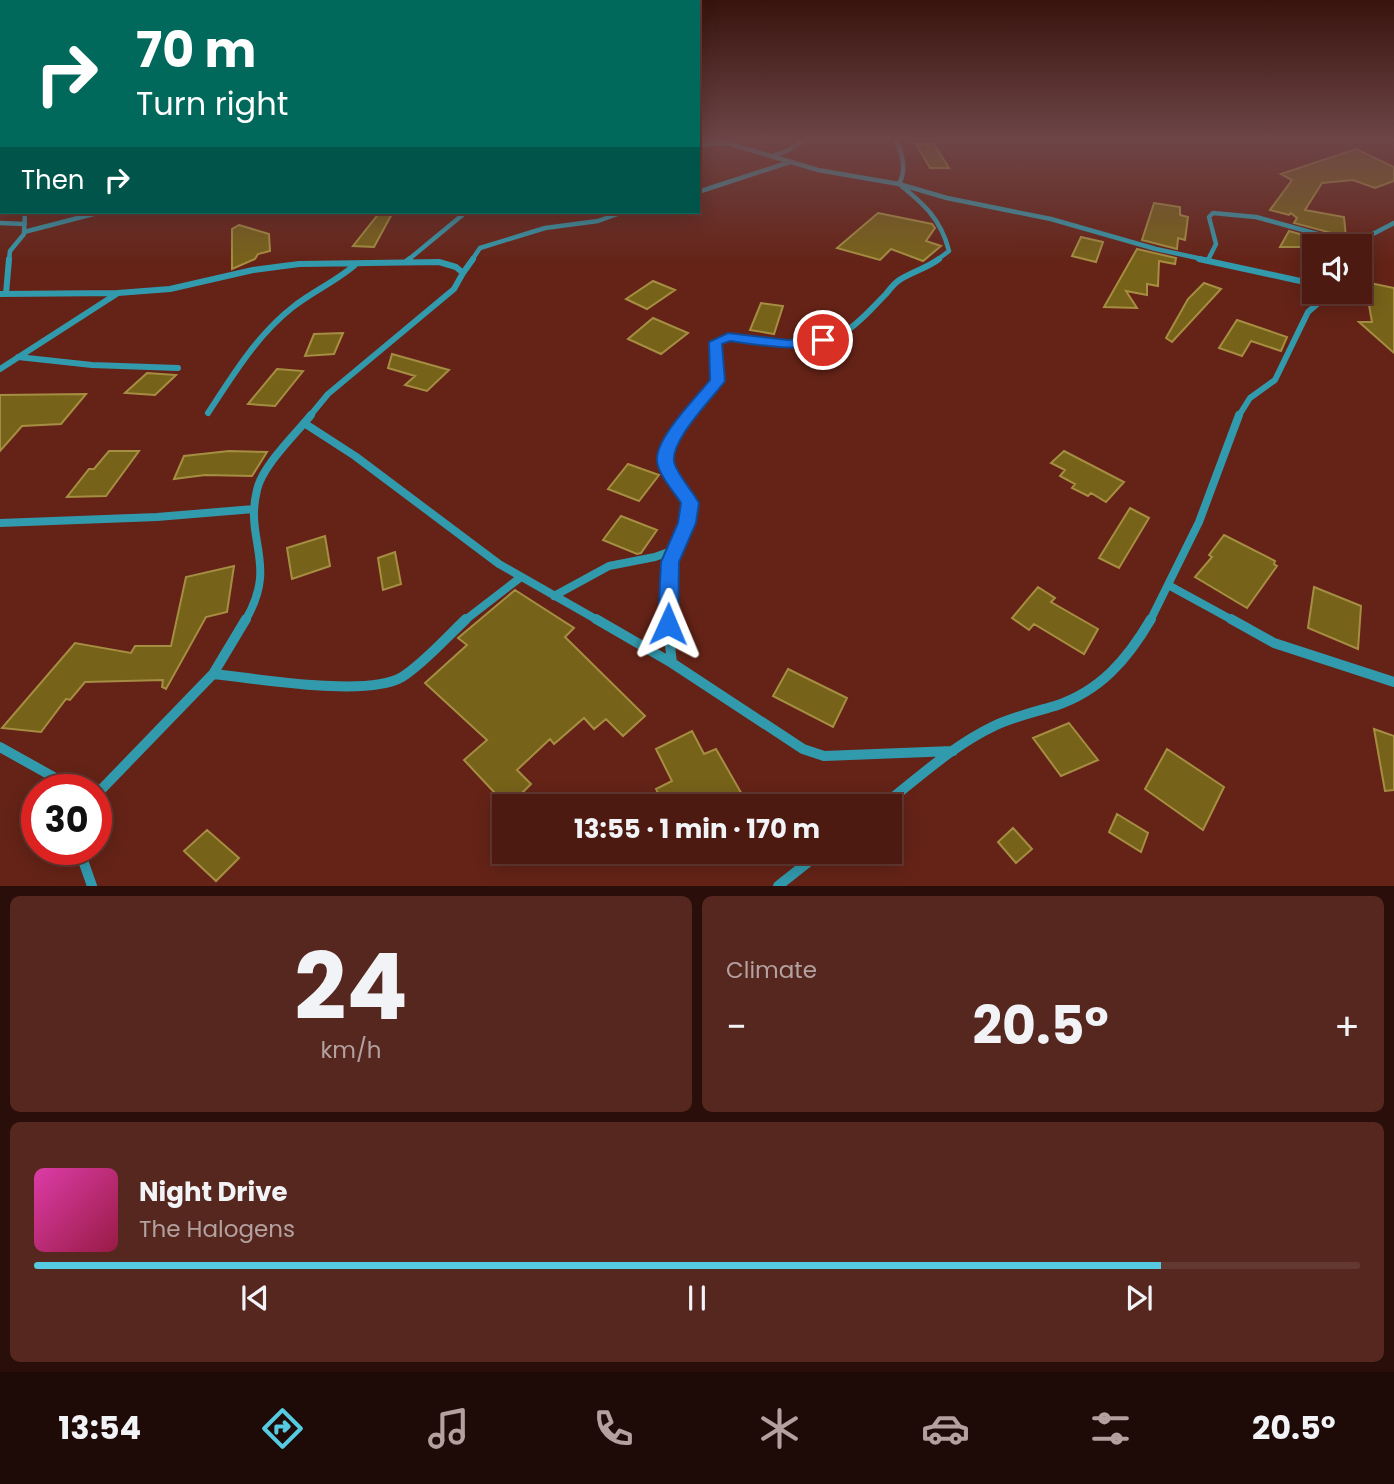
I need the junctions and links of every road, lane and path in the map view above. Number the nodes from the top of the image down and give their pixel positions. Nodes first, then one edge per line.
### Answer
1 (734, 180) edge
2 (875, 180) edge
3 (901, 180) edge
4 (900, 184) junction
5 (700, 191) edge
6 (25, 214) edge
7 (93, 214) edge
8 (464, 214) edge
9 (617, 214) edge
10 (0, 223) edge
11 (1394, 223) edge
12 (24, 224) junction
13 (24, 232) junction
14 (1316, 234) edge
15 (1372, 234) edge
16 (0, 251) edge
17 (10, 251) junction
18 (1208, 261) junction
19 (405, 263) junction
20 (356, 264) junction
21 (463, 273) junction
22 (1302, 281) edge
23 (118, 293) junction
24 (3, 294) edge
25 (1319, 304) edge
26 (18, 357) junction
27 (178, 368) dead end
28 (0, 369) edge
29 (208, 413) dead end
30 (304, 423) junction
31 (254, 509) junction
32 (0, 523) edge
33 (674, 550) junction
34 (521, 577) junction
35 (1170, 586) junction
36 (554, 596) junction
37 (672, 663) junction
38 (213, 674) junction
39 (1394, 681) edge
40 (0, 747) edge
41 (953, 751) junction
42 (48, 774) edge
43 (112, 775) edge
44 (898, 794) edge
45 (806, 864) edge
46 (85, 865) edge
47 (93, 886) edge
48 (778, 886) edge

1 - 5 street
2 - 4 street
3 - 4 street
4 - 18 street
4 - 33 street
6 - 12 street
7 - 13 street
8 - 19 street
9 - 21 street
10 - 12 street
11 - 15 street
12 - 13 street
13 - 17 street
14 - 18 street
16 - 17 street
17 - 24 street
18 - 22 street
19 - 20 street
19 - 21 street
20 - 23 street
20 - 29 street
21 - 30 street
23 - 24 street
23 - 26 street
25 - 35 street
26 - 27 street
26 - 28 street
30 - 31 street
30 - 34 street
31 - 32 street
31 - 38 street
33 - 36 street
33 - 37 street
34 - 36 street
34 - 38 street
35 - 39 street
35 - 41 street
36 - 37 street
37 - 41 street
38 - 43 street
40 - 42 street
41 - 44 street
45 - 48 street
46 - 47 street

